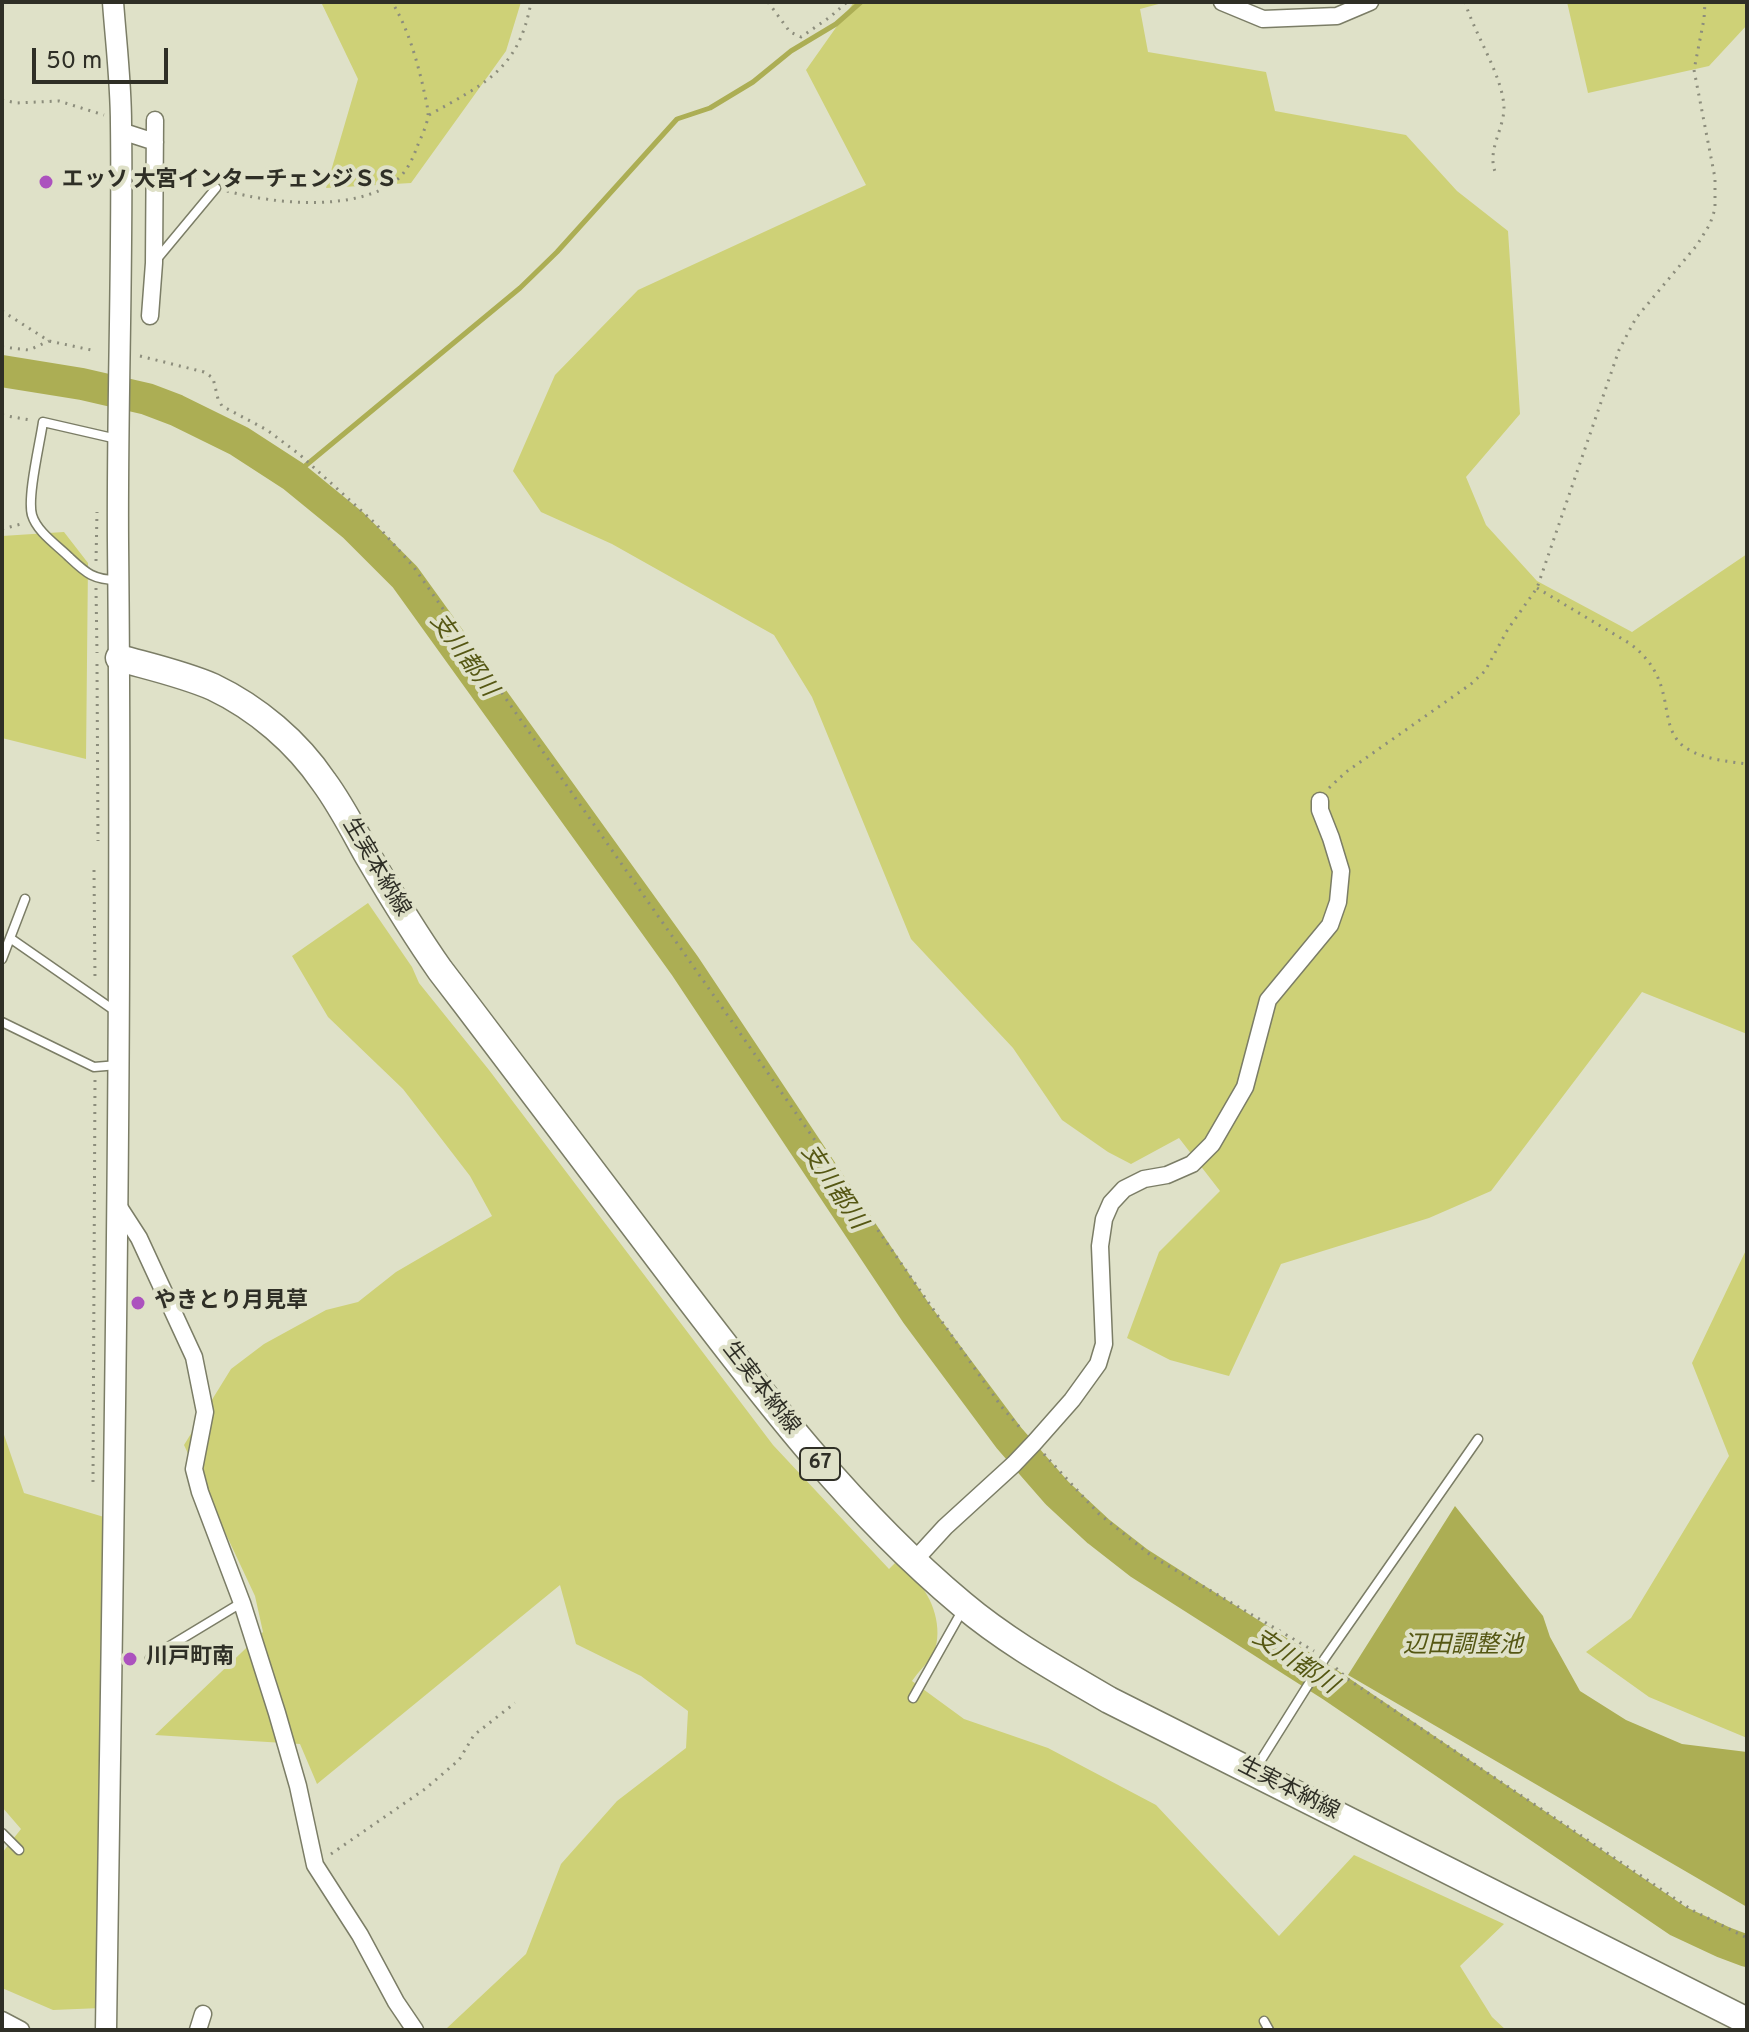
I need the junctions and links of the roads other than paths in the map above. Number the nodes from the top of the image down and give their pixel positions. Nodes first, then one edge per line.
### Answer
1 (113, 2) edge
2 (1222, 2) edge
3 (1370, 2) edge
4 (155, 120) dead end
5 (121, 124) junction
6 (155, 142) junction
7 (216, 188) road end
8 (154, 263) junction
9 (151, 296) junction
10 (121, 298) junction
11 (150, 316) dead end
12 (117, 439) junction
13 (119, 580) junction
14 (119, 658) junction
15 (1320, 801) road end
16 (25, 899) dead end
17 (10, 938) junction
18 (2, 959) edge
19 (118, 1013) junction
20 (2, 1022) edge
21 (118, 1065) junction
22 (117, 1204) junction
23 (1478, 1439) dead end
24 (913, 1562) junction
25 (242, 1603) junction
26 (965, 1606) junction
27 (150, 1658) dead end
28 (913, 1698) dead end
29 (1253, 1772) junction
30 (2, 1833) edge
31 (19, 1850) dead end
32 (2, 2020) edge
33 (1747, 2021) edge
34 (21, 2030) edge
35 (106, 2030) edge
36 (415, 2030) edge

1 - 5 street
2 - 3 street
4 - 6 street
5 - 6 street
5 - 10 street
6 - 8 street
7 - 8 lane
8 - 9 street
9 - 10 street
9 - 11 street
10 - 12 street
12 - 13 street
12 - 13 lane
13 - 14 street
14 - 19 street
14 - 24 main road, 生実本納線 / 67
15 - 24 street
16 - 17 lane
17 - 18 lane
17 - 19 lane
19 - 21 street
20 - 21 lane
21 - 22 street
22 - 25 street
22 - 35 street
23 - 29 lane
24 - 26 main road, 生実本納線 / 67
25 - 27 lane
25 - 36 street
26 - 28 lane
26 - 29 main road, 生実本納線 / 67
29 - 33 main road, 生実本納線 / 67
30 - 31 lane
32 - 34 street

